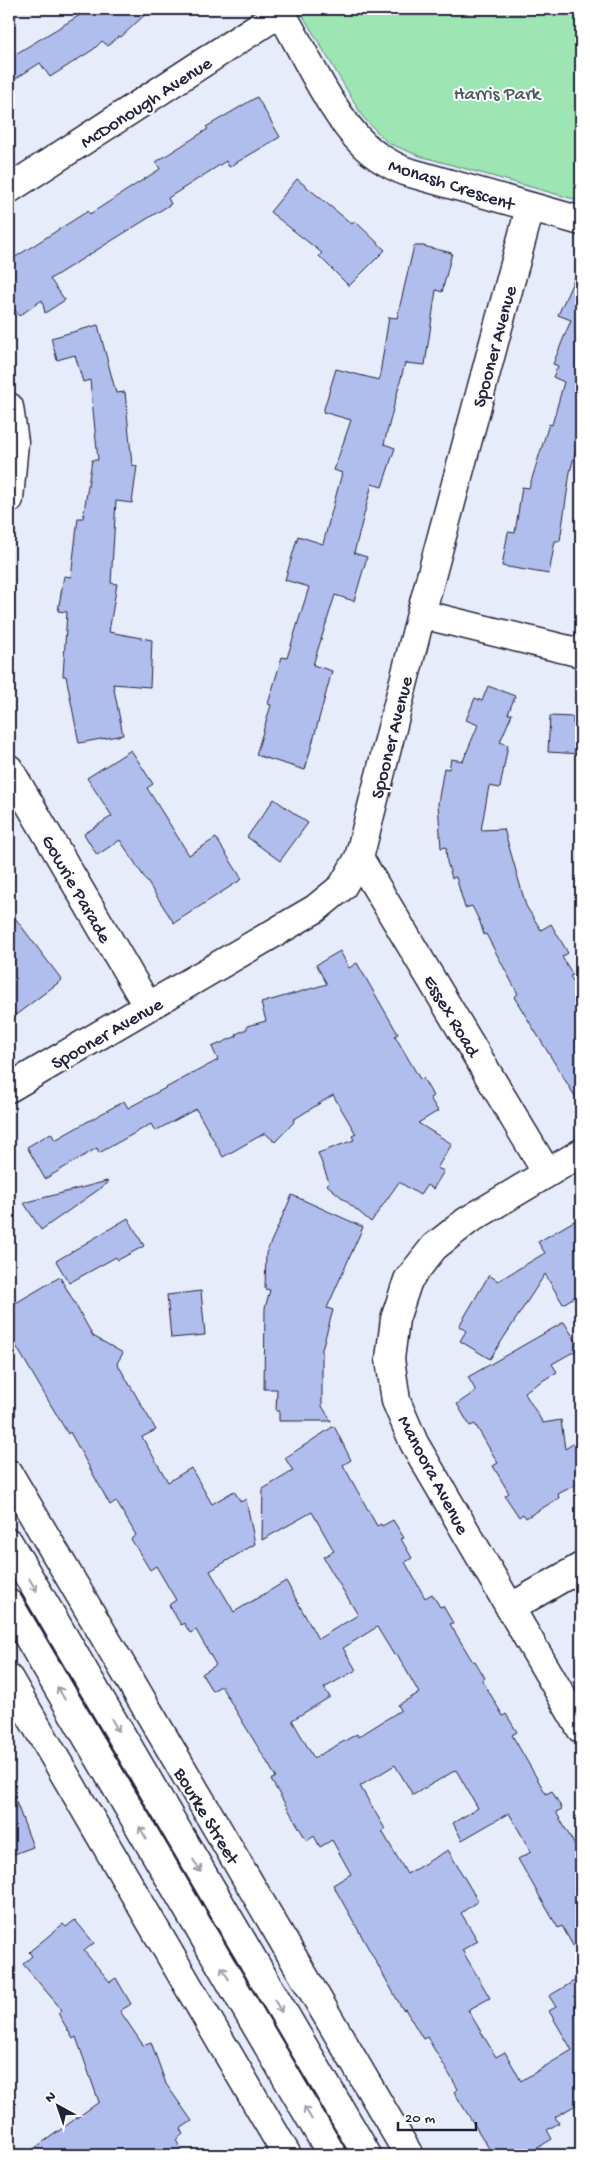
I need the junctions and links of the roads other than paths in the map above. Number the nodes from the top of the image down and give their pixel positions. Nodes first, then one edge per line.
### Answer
1 (280, 10) edge
2 (9, 189) edge
3 (530, 208) junction
4 (581, 221) edge
5 (9, 407) edge
6 (9, 499) edge
7 (421, 614) junction
8 (581, 652) edge
9 (9, 769) edge
10 (359, 858) junction
11 (148, 1008) junction
12 (9, 1088) edge
13 (581, 1153) edge
14 (547, 1173) junction
15 (9, 1474) edge
16 (9, 1543) edge
17 (581, 1567) edge
18 (9, 1604) edge
19 (510, 1608) junction
20 (9, 1679) edge
21 (581, 1729) edge
22 (287, 2155) edge
23 (332, 2155) edge
24 (367, 2155) edge
25 (409, 2155) edge

1 - 2 street, McDonough Avenue
1 - 3 street, Monash Crescent
3 - 4 street, Monash Crescent
3 - 7 street, Spooner Avenue
5 - 6 street
7 - 8 street
7 - 10 street, Spooner Avenue
9 - 11 street, Gowrie Parade
10 - 11 street, Spooner Avenue
10 - 14 street, Essex Road
11 - 12 street, Spooner Avenue
13 - 14 street, Manoora Avenue
14 - 19 street, Manoora Avenue
15 - 25 street, Bourke Street
16 -> 24 street, Bourke Street
17 - 19 street
23 -> 18 street
19 - 21 street, Manoora Avenue
20 - 22 street

